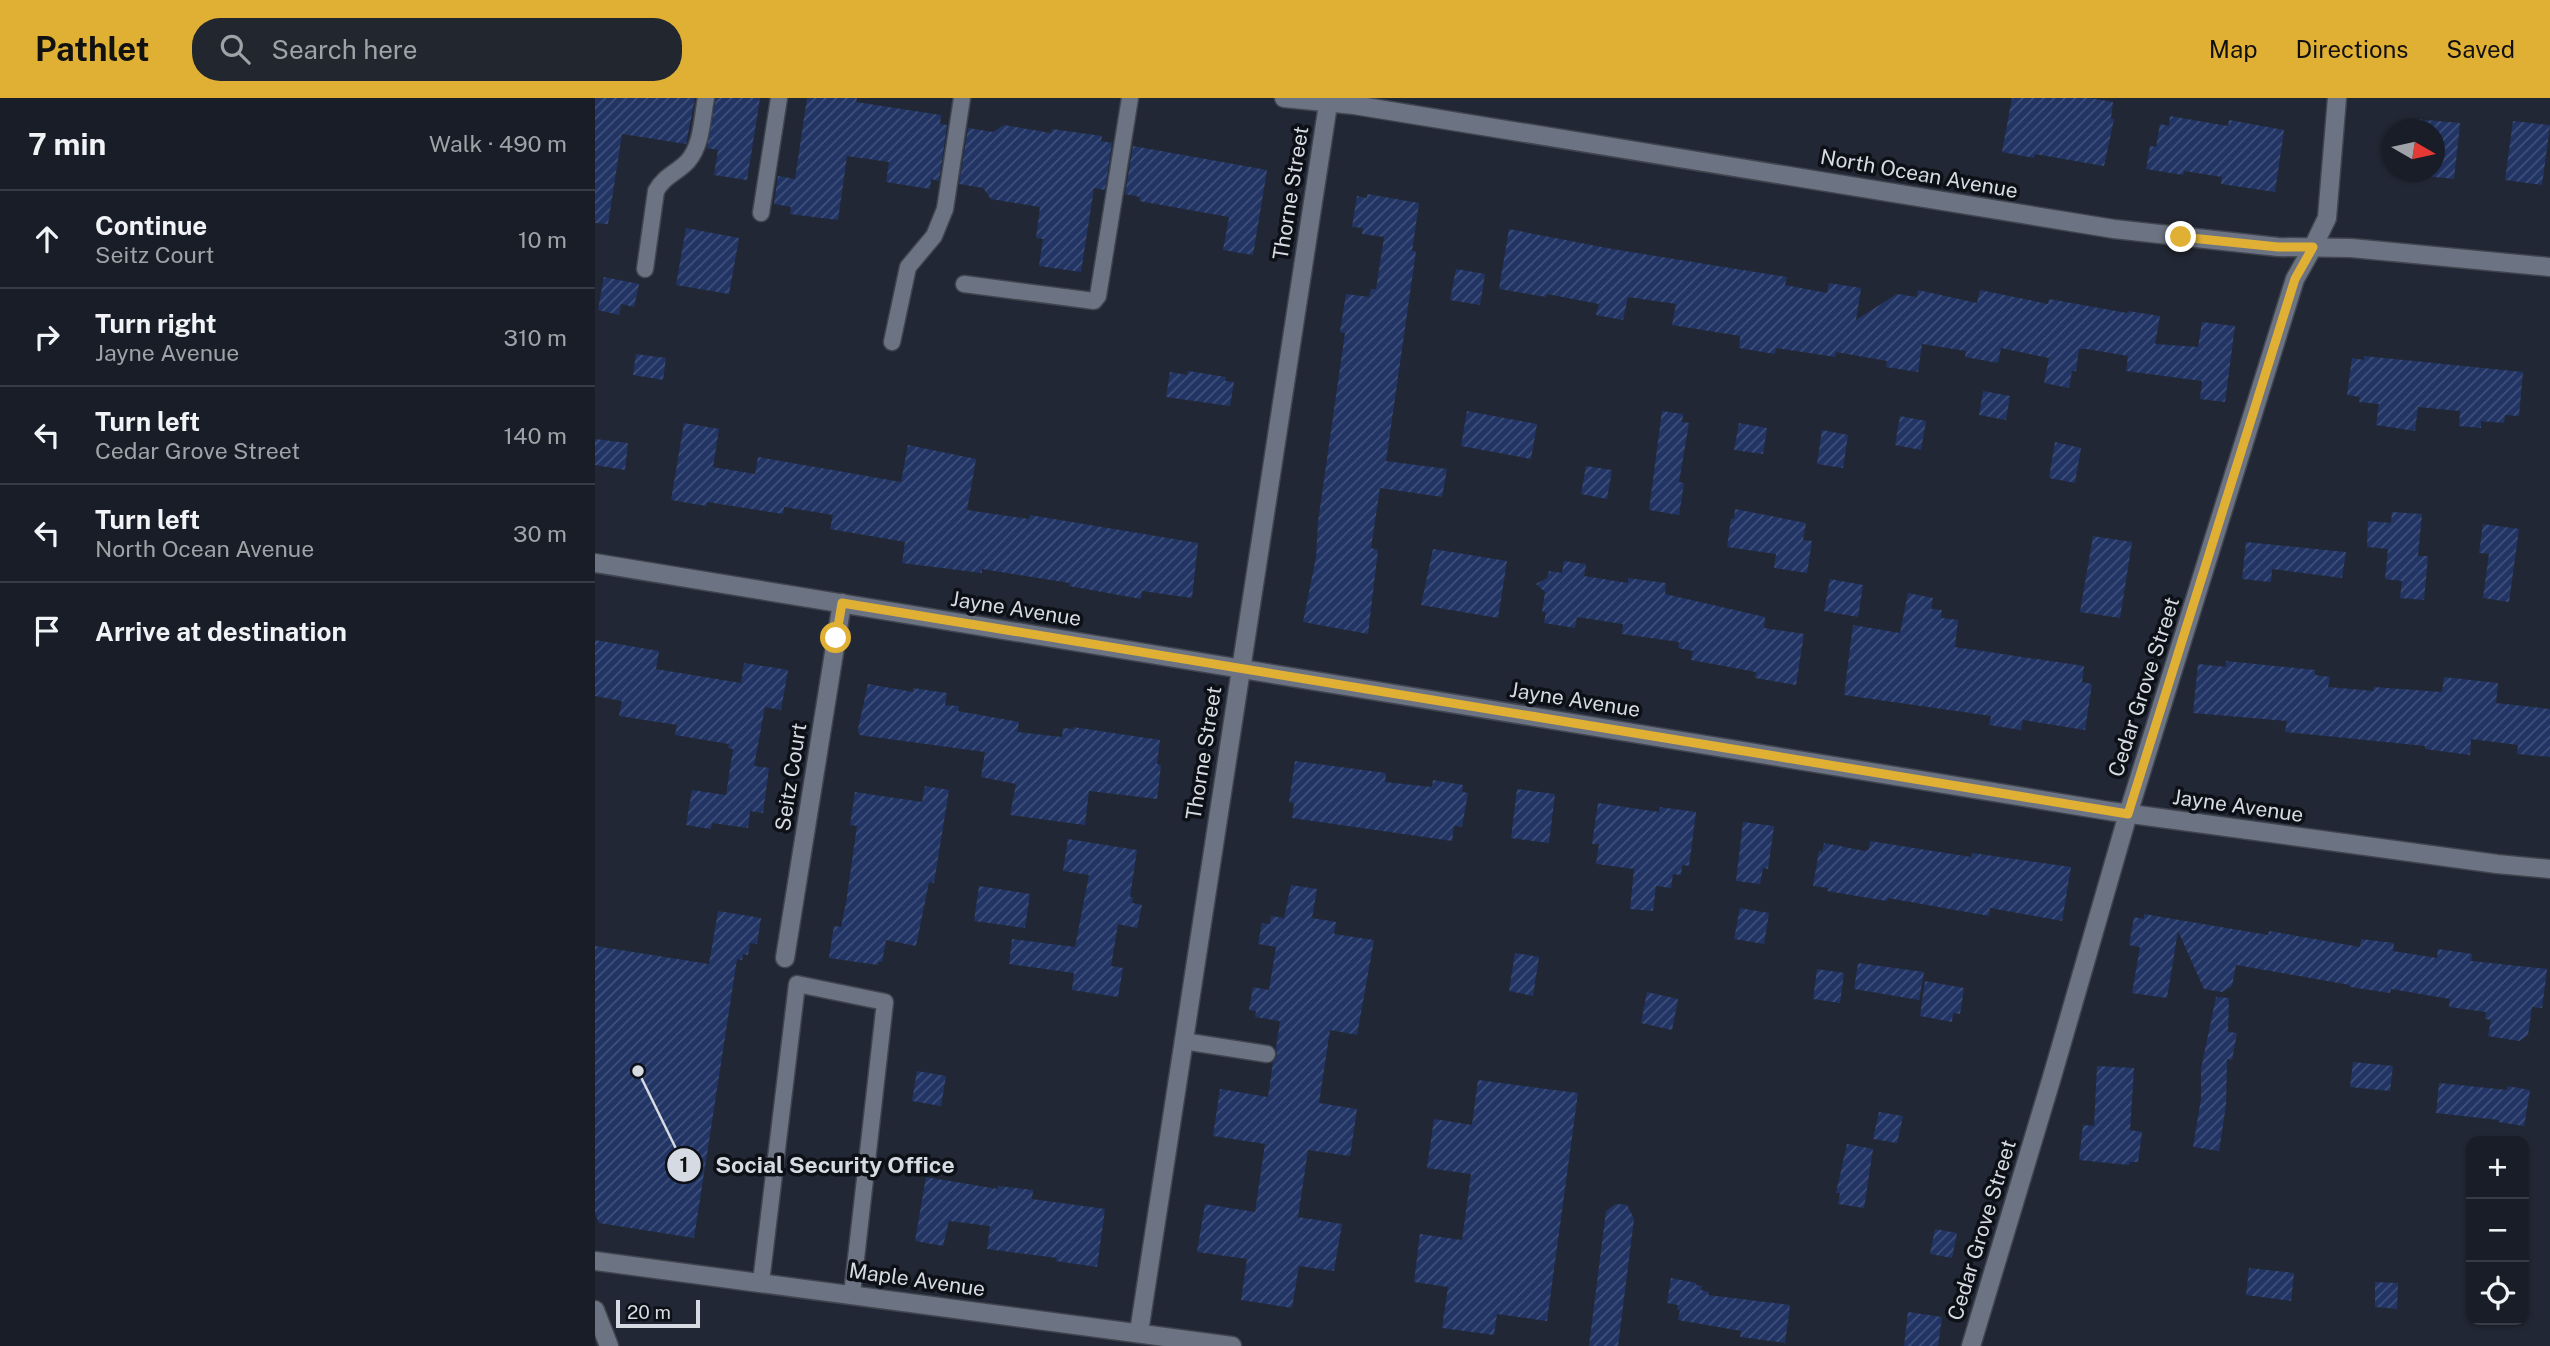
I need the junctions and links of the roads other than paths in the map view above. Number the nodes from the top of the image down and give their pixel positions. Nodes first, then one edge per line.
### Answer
1 (706, 98) edge
2 (779, 98) edge
3 (962, 98) edge
4 (1130, 98) edge
5 (1284, 98) edge
6 (2337, 98) edge
7 (1328, 100) edge
8 (761, 213) dead end
9 (2313, 247) junction
10 (2550, 267) edge
11 (645, 269) dead end
12 (964, 284) dead end
13 (892, 342) dead end
14 (595, 562) edge
15 (842, 603) junction
16 (1240, 668) junction
17 (2128, 814) junction
18 (2550, 869) edge
19 (785, 958) dead end
20 (1183, 1041) junction
21 (1267, 1054) dead end
22 (595, 1261) edge
23 (761, 1282) junction
24 (852, 1294) junction
25 (595, 1310) edge
26 (1139, 1332) junction
27 (609, 1346) edge
28 (1232, 1346) edge
29 (1971, 1346) edge

1 - 11 lane
2 - 8 lane
3 - 13 lane
4 - 12 lane
5 - 7 street, North Ocean Avenue
6 - 9 street, Cedar Grove Street
7 - 9 street, North Ocean Avenue
7 - 16 street, Thorne Street
9 - 10 street, North Ocean Avenue
9 - 17 street, Cedar Grove Street
14 - 15 street, Jayne Avenue
15 - 16 street, Jayne Avenue
15 - 19 street, Seitz Court
16 - 17 street, Jayne Avenue
16 - 20 street, Thorne Street
17 - 18 street, Jayne Avenue
17 - 29 street, Cedar Grove Street
20 - 21 lane
20 - 26 street, Thorne Street
22 - 23 street, Maple Avenue
23 - 24 street, Maple Avenue
23 - 24 lane
24 - 26 street, Maple Avenue
25 - 27 street
26 - 28 street, Maple Avenue

